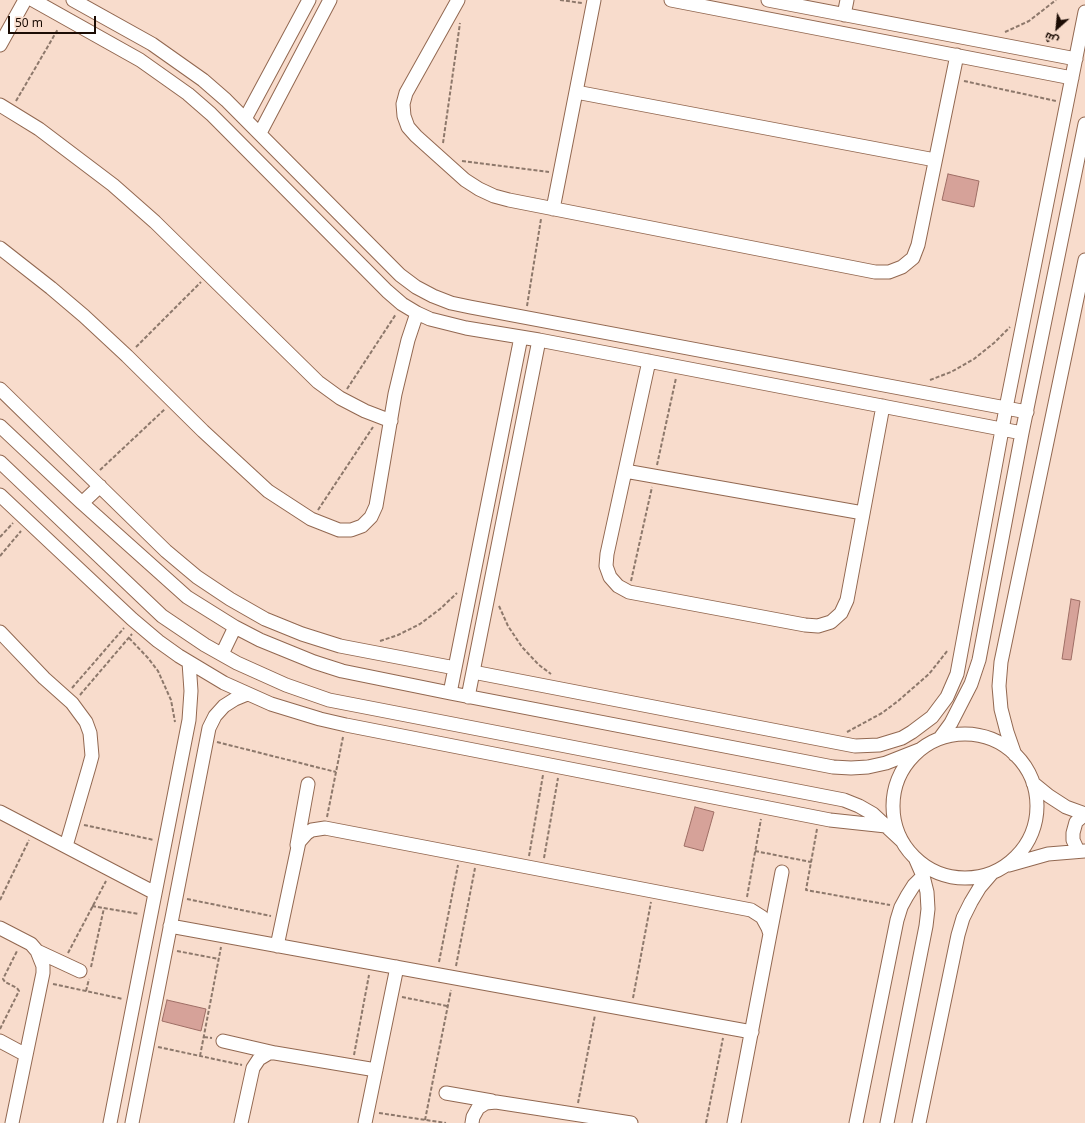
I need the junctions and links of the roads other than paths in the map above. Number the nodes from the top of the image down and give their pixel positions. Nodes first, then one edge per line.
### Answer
1 (25, 0) edge
2 (33, 0) edge
3 (73, 0) edge
4 (310, 0) edge
5 (330, 0) edge
6 (458, 0) edge
7 (671, 0) edge
8 (768, 0) edge
9 (847, 0) edge
10 (686, 1) edge
11 (593, 2) edge
12 (1085, 12) edge
13 (844, 15) junction
14 (0, 44) edge
15 (957, 56) junction
16 (1076, 59) junction
17 (1072, 78) junction
18 (202, 80) junction
19 (576, 92) junction
20 (188, 94) junction
21 (5, 108) edge
22 (245, 119) junction
23 (1085, 124) edge
24 (260, 133) junction
25 (935, 160) junction
26 (548, 208) junction
27 (0, 248) edge
28 (1085, 260) edge
29 (417, 313) junction
30 (600, 331) junction
31 (521, 337) junction
32 (539, 340) junction
33 (596, 351) junction
34 (649, 361) junction
35 (0, 389) edge
36 (883, 406) junction
37 (1006, 408) junction
38 (1027, 412) junction
39 (385, 419) junction
40 (0, 426) edge
41 (1003, 430) junction
42 (1022, 434) junction
43 (0, 462) edge
44 (625, 471) junction
45 (96, 482) junction
46 (0, 495) edge
47 (82, 503) junction
48 (863, 513) junction
49 (235, 627) junction
50 (0, 632) edge
51 (222, 654) junction
52 (189, 662) junction
53 (455, 668) junction
54 (472, 672) junction
55 (450, 693) junction
56 (247, 694) junction
57 (468, 697) junction
58 (940, 738) junction
59 (919, 750) junction
60 (1015, 755) junction
61 (1033, 783) junction
62 (308, 784) dead end
63 (0, 812) edge
64 (1085, 814) edge
65 (886, 826) junction
66 (902, 842) junction
67 (66, 846) junction
68 (297, 848) junction
69 (1082, 851) edge
70 (916, 860) junction
71 (998, 870) junction
72 (782, 872) dead end
73 (923, 876) junction
74 (156, 892) junction
75 (170, 926) junction
76 (0, 928) edge
77 (770, 934) junction
78 (277, 946) junction
79 (37, 951) junction
80 (397, 967) junction
81 (87, 971) road end
82 (752, 1032) junction
83 (0, 1041) edge
84 (223, 1041) dead end
85 (275, 1052) junction
86 (26, 1055) junction
87 (376, 1070) junction
88 (446, 1093) dead end
89 (496, 1102) junction
90 (366, 1117) edge
91 (12, 1123) edge
92 (110, 1123) edge
93 (132, 1123) edge
94 (241, 1123) edge
95 (472, 1123) edge
96 (631, 1123) edge
97 (734, 1123) edge
98 (856, 1123) edge
99 (887, 1123) edge
100 (919, 1123) edge

1 - 14 street
2 - 20 street
3 - 18 street
4 - 22 street
5 - 24 street
6 - 26 street
7 - 10 street
8 - 13 street
9 - 13 street
10 - 15 street
11 - 19 street
12 - 16 street
13 - 16 street
15 - 17 street
15 - 25 street
16 - 17 street
17 - 37 street
18 - 20 street
18 - 22 street
19 - 25 street
19 - 26 street
20 - 29 street
21 - 39 street
22 - 24 street
23 - 38 street
24 - 30 street
25 - 26 street
27 - 39 street
28 - 60 street
29 - 31 street
29 - 39 street
30 - 33 street
30 - 37 street
31 - 32 street
31 - 53 street
32 - 33 street
32 - 54 street
33 - 34 street
34 - 36 street
34 - 44 street
35 - 45 street
36 - 41 street
36 - 48 street
37 - 38 street
37 - 41 street
38 - 42 street
40 - 47 street
41 - 42 street
41 - 54 street
42 - 58 street
43 - 51 street
44 - 48 street
44 - 48 street
45 - 47 street
45 - 53 street
46 - 52 street
47 - 49 street
49 - 51 street
49 - 55 street
50 - 67 street
51 - 65 street
52 - 56 street
52 - 74 street
53 - 55 street
54 - 57 street
55 - 57 street
56 - 65 street
56 - 75 street
57 - 59 street
58 - 59 street
58 - 60 street
59 - 66 street
60 - 61 street
61 - 64 street
61 - 71 street
62 - 68 street
63 - 67 street
64 - 69 street
65 - 66 street
66 - 70 street
67 - 74 street
68 - 77 street
68 - 78 street
69 - 71 street
70 - 71 street
70 - 73 street
71 - 100 street
72 - 77 street
73 - 98 street
73 - 99 street
74 - 92 street
75 - 78 street
75 - 93 street
76 - 79 street
77 - 82 street
78 - 80 street
79 - 81 street
79 - 86 street
80 - 82 street
80 - 87 street
82 - 97 street
83 - 86 street
84 - 85 street
85 - 87 street
85 - 94 street
86 - 91 street
87 - 90 street
88 - 89 street
89 - 95 street
89 - 96 street

